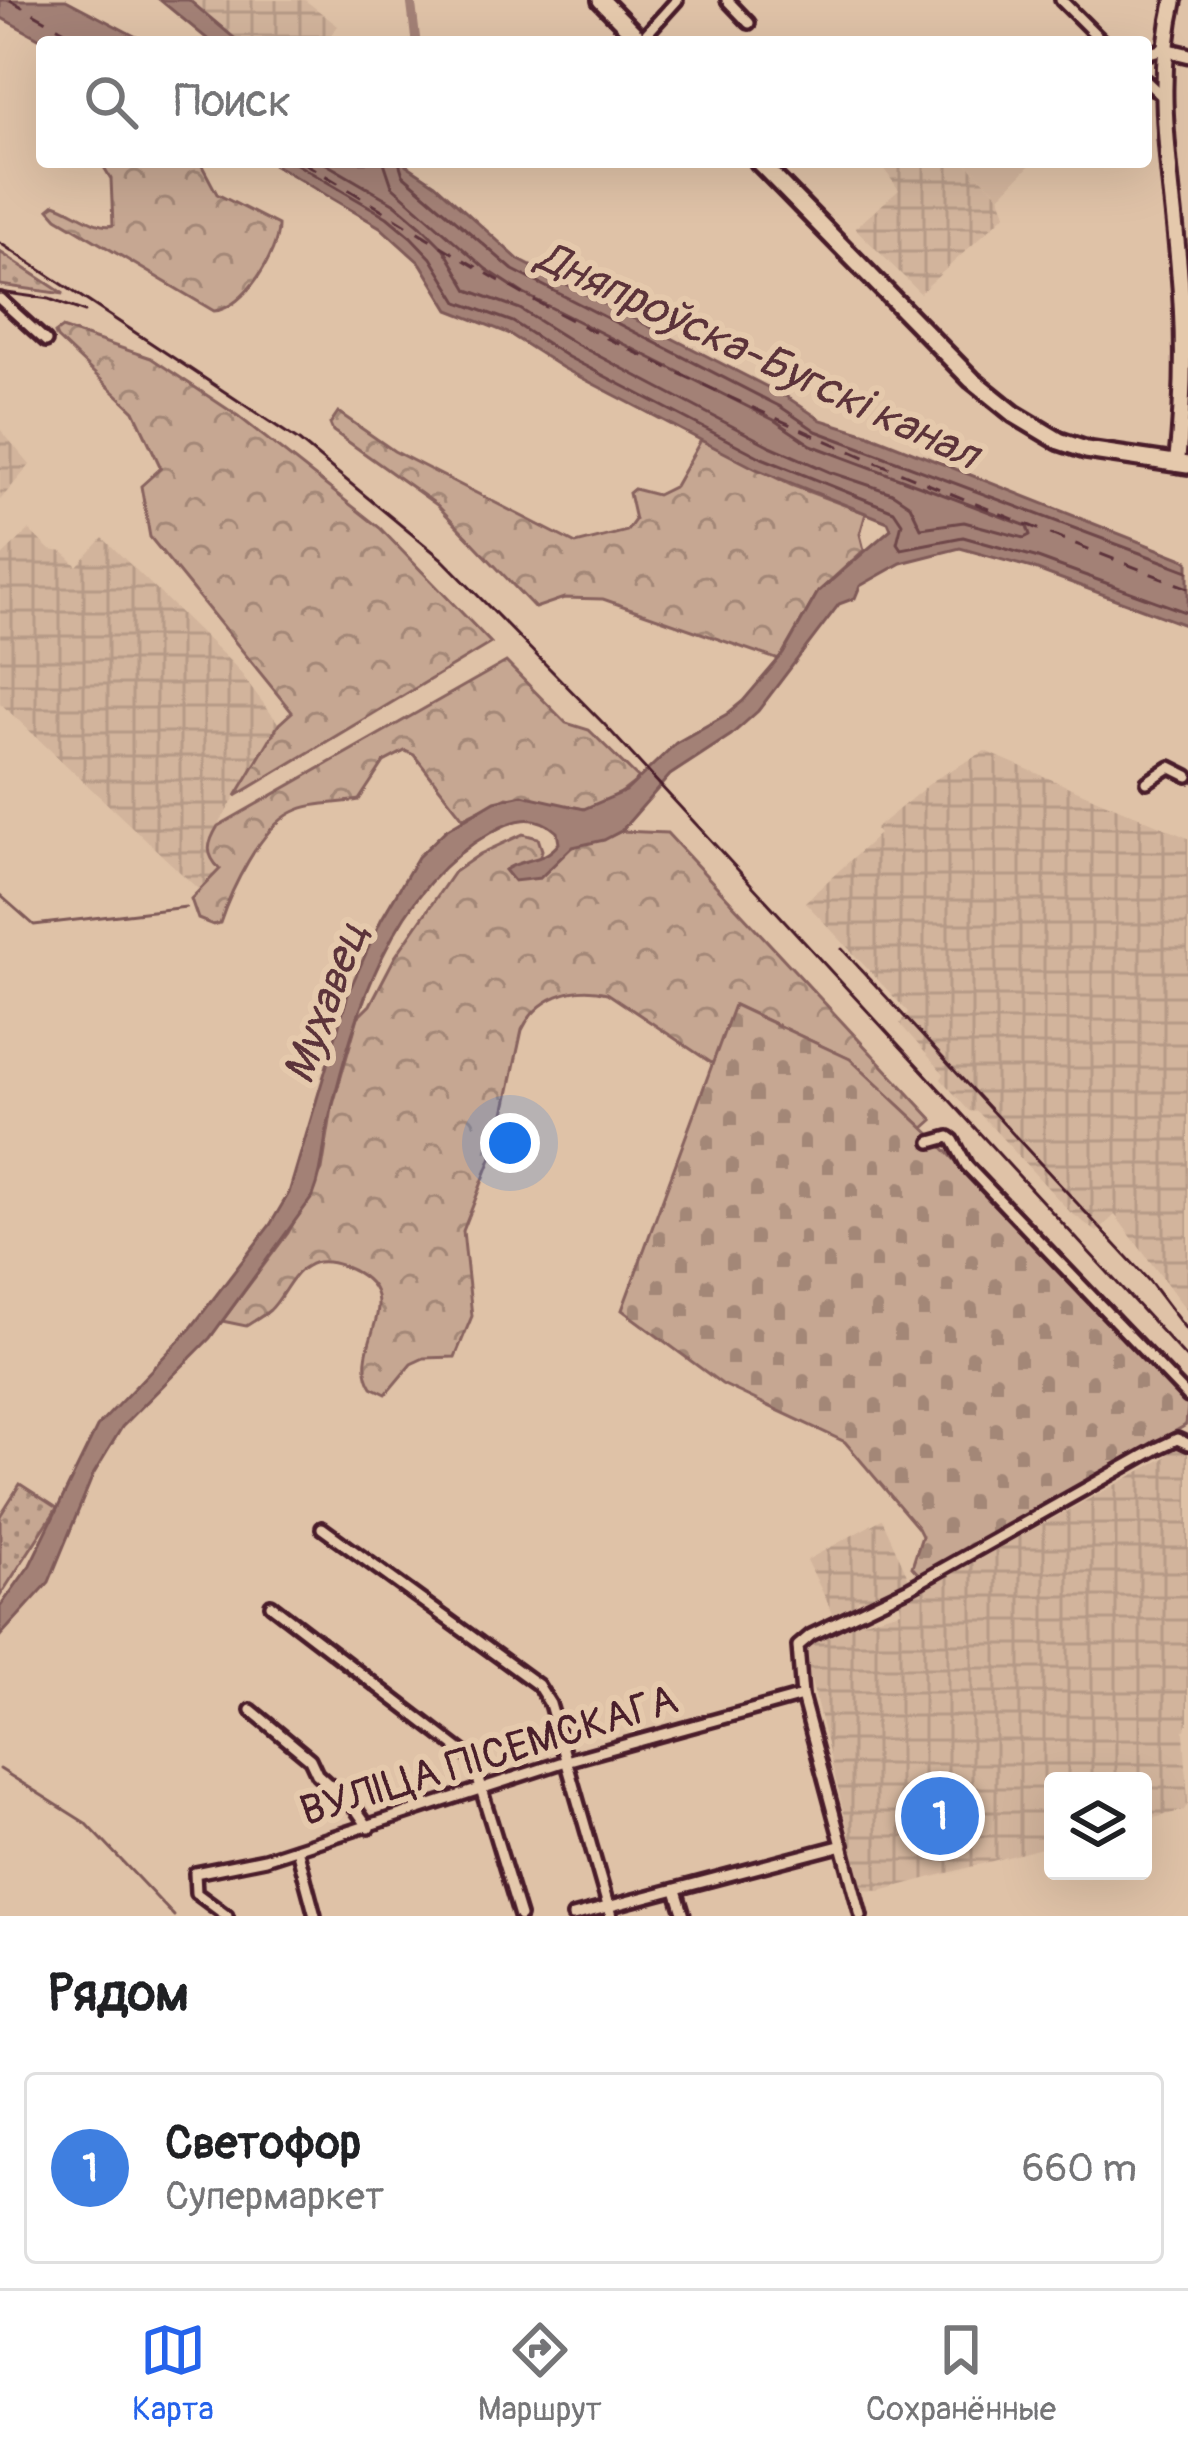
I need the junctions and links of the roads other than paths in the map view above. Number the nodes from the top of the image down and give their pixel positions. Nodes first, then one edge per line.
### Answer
1 (601, 0) edge
2 (677, 0) edge
3 (727, 0) edge
4 (1061, 0) edge
5 (1174, 0) edge
6 (749, 23) dead end
7 (636, 36) edge
8 (645, 36) edge
9 (1097, 36) edge
10 (1163, 49) junction
11 (1152, 52) edge
12 (1188, 55) edge
13 (1152, 87) edge
14 (1163, 97) junction
15 (765, 168) edge
16 (1182, 238) edge
17 (0, 299) edge
18 (46, 341) dead end
19 (1182, 464) edge
20 (1188, 776) edge
21 (1147, 782) dead end
22 (932, 1142) dead end
23 (1188, 1397) edge
24 (1188, 1427) edge
25 (1182, 1441) edge
26 (322, 1528) dead end
27 (271, 1605) dead end
28 (802, 1696) junction
29 (251, 1711) dead end
30 (566, 1761) junction
31 (483, 1787) junction
32 (369, 1828) junction
33 (844, 1845) junction
34 (297, 1849) junction
35 (676, 1890) junction
36 (610, 1912) edge
37 (227, 1916) edge
38 (315, 1916) edge
39 (520, 1916) edge
40 (573, 1916) edge
41 (684, 1916) edge
42 (861, 1916) edge

1 - 7 main road
2 - 8 street
3 - 6 street
4 - 9 street
5 - 10 main road
10 - 11 street
10 - 12 street
10 - 14 main road
13 - 14 street
14 - 16 main road
15 - 19 main road
16 - 19 main road
17 - 18 street
20 - 21 street
22 - 23 street
24 - 25 street
25 - 28 street
26 - 30 street
27 - 31 street
28 - 30 street, ВУЛІЦА ПІСЕМСКАГА
28 - 33 street
29 - 32 street
30 - 31 street, ВУЛІЦА ПІСЕМСКАГА
30 - 36 street
31 - 32 street, ВУЛІЦА ПІСЕМСКАГА
31 - 39 street
32 - 34 street, ВУЛІЦА ПІСЕМСКАГА
33 - 35 street
33 - 42 street
34 - 37 street, ВУЛІЦА ПІСЕМСКАГА
34 - 38 street
35 - 36 street
35 - 41 street
36 - 40 street

